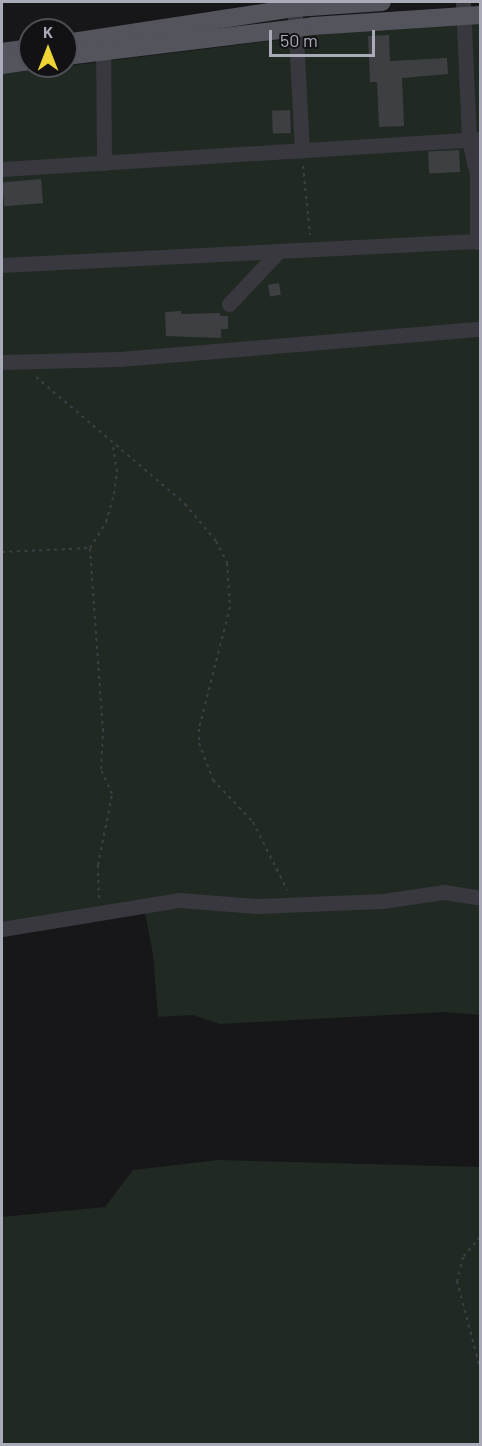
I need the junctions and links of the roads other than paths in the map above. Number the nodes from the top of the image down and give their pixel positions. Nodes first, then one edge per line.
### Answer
1 (382, 2) edge
2 (295, 8) junction
3 (469, 11) edge
4 (296, 27) junction
5 (78, 43) edge
6 (103, 44) junction
7 (18, 50) edge
8 (2, 52) edge
9 (78, 52) edge
10 (18, 63) edge
11 (2, 65) edge
12 (475, 140) edge
13 (302, 151) junction
14 (104, 163) junction
15 (2, 169) edge
16 (479, 241) edge
17 (279, 251) junction
18 (2, 265) edge
19 (229, 304) dead end
20 (480, 329) edge
21 (8, 362) edge
22 (480, 898) edge
23 (2, 929) edge

1 - 2 main road
2 - 4 street
2 - 6 main road
3 - 4 main road
3 - 12 street
4 - 6 main road
4 - 13 street
5 - 6 main road
6 - 9 main road
6 - 14 street
7 - 8 main road
10 - 11 main road
12 - 13 street
12 - 16 street
13 - 14 street
14 - 15 street
16 - 17 street
17 - 18 street
17 - 19 street
20 - 21 street
22 - 23 street

